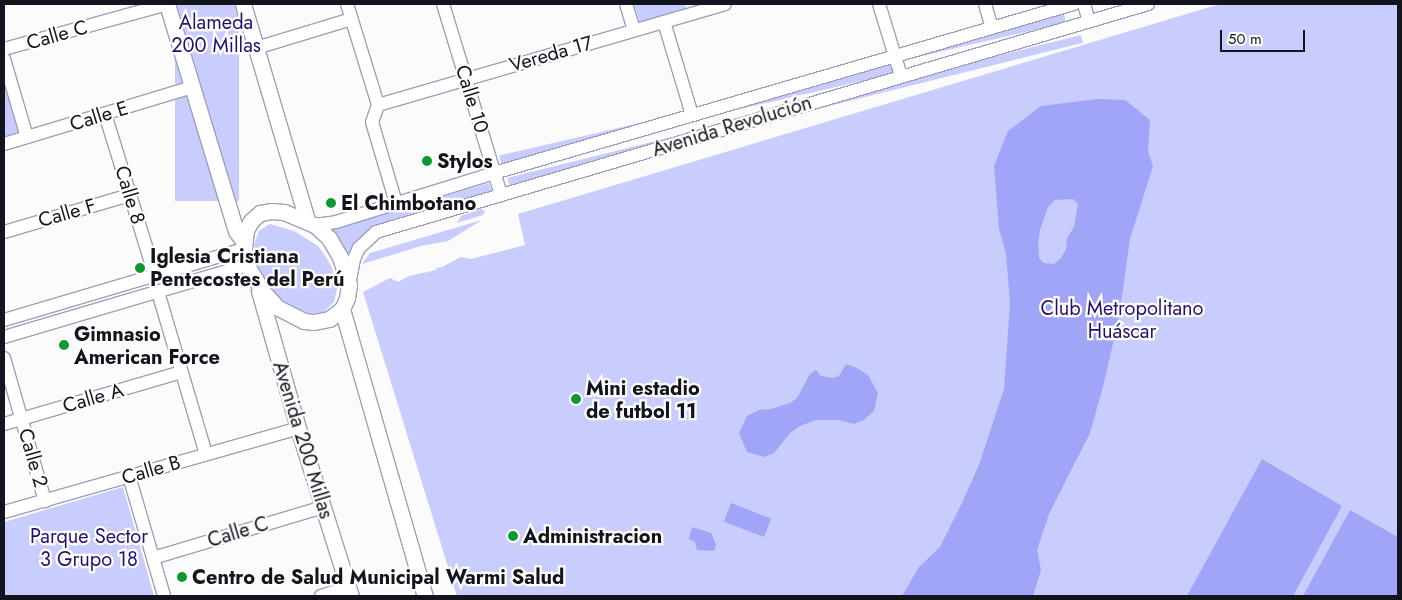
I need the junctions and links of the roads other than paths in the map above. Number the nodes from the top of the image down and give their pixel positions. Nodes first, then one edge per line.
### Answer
1 (167, 4) edge
2 (244, 4) edge
3 (347, 4) edge
4 (443, 4) edge
5 (626, 4) edge
6 (726, 4) edge
7 (879, 4) edge
8 (984, 4) edge
9 (1071, 4) edge
10 (1084, 4) edge
11 (1148, 4) edge
12 (691, 9) edge
13 (352, 20) junction
14 (1090, 21) junction
15 (664, 22) junction
16 (1076, 25) junction
17 (992, 28) junction
18 (634, 30) junction
19 (256, 48) junction
20 (4, 49) edge
21 (894, 56) junction
22 (4, 59) edge
23 (901, 76) junction
24 (466, 79) junction
25 (194, 87) junction
26 (378, 105) junction
27 (105, 114) junction
28 (692, 115) junction
29 (27, 137) junction
30 (4, 144) edge
31 (494, 173) junction
32 (130, 195) junction
33 (501, 195) junction
34 (396, 204) junction
35 (311, 222) junction
36 (4, 232) edge
37 (244, 246) junction
38 (247, 265) junction
39 (155, 276) junction
40 (256, 282) junction
41 (349, 285) junction
42 (158, 292) junction
43 (342, 309) junction
44 (4, 320) edge
45 (4, 337) edge
46 (4, 358) edge
47 (182, 372) junction
48 (22, 419) junction
49 (4, 424) edge
50 (298, 428) junction
51 (206, 454) junction
52 (129, 476) junction
53 (45, 501) junction
54 (323, 507) junction
55 (4, 512) edge
56 (153, 558) junction
57 (349, 592) edge
58 (164, 596) edge
59 (321, 596) edge
60 (425, 596) edge

1 - 20 street, Calle C
1 - 25 main road
2 - 19 main road
3 - 13 street
4 - 24 street, Calle 10
5 - 18 street
6 - 12 street, Vereda 17
7 - 21 street
8 - 17 street
9 - 16 street
9 - 17 street, Avenida Revolución
10 - 14 street
11 - 14 street, Avenida Revolución
12 - 15 street, Vereda 17
13 - 19 street
13 - 26 street
14 - 16 street, Avenida Revolución
15 - 18 street, Vereda 17
15 - 28 street
16 - 23 street, Avenida Revolución
17 - 21 street, Avenida Revolución
18 - 24 street, Vereda 17
19 - 35 main road
21 - 23 street
21 - 28 street, Avenida Revolución
22 - 29 street
23 - 33 street, Avenida Revolución
24 - 26 street, Vereda 17
24 - 31 street, Calle 10
25 - 27 street, Calle E
25 - 37 main road
26 - 34 street
27 - 29 street, Calle E
27 - 32 street, Calle 8
28 - 31 street, Avenida Revolución
29 - 30 street, Calle E
31 - 33 street, Calle 10
31 - 34 street, Avenida Revolución
32 - 36 street, Calle F
32 - 39 street, Calle 8
33 - 41 street, Avenida Revolución
34 - 35 street, Avenida Revolución
35 - 37 main road
35 - 41 main road
37 - 38 main road
37 - 39 street
38 - 40 main road
38 - 42 street
39 - 44 street
40 - 43 main road
40 - 50 main road, Avenida 200 Millas
41 - 43 main road
42 - 45 street
42 - 47 street
43 - 60 main road
46 - 48 street, Calle 2
47 - 48 street, Calle A
47 - 51 street
48 - 49 street, Calle A
48 - 53 street, Calle 2
50 - 51 street, Calle B
50 - 54 main road, Avenida 200 Millas
51 - 52 street, Calle B
52 - 53 street, Calle B
52 - 56 street
53 - 55 street, Calle B
54 - 56 street, Calle C
54 - 57 main road, Avenida 200 Millas
56 - 58 street
57 - 59 street

